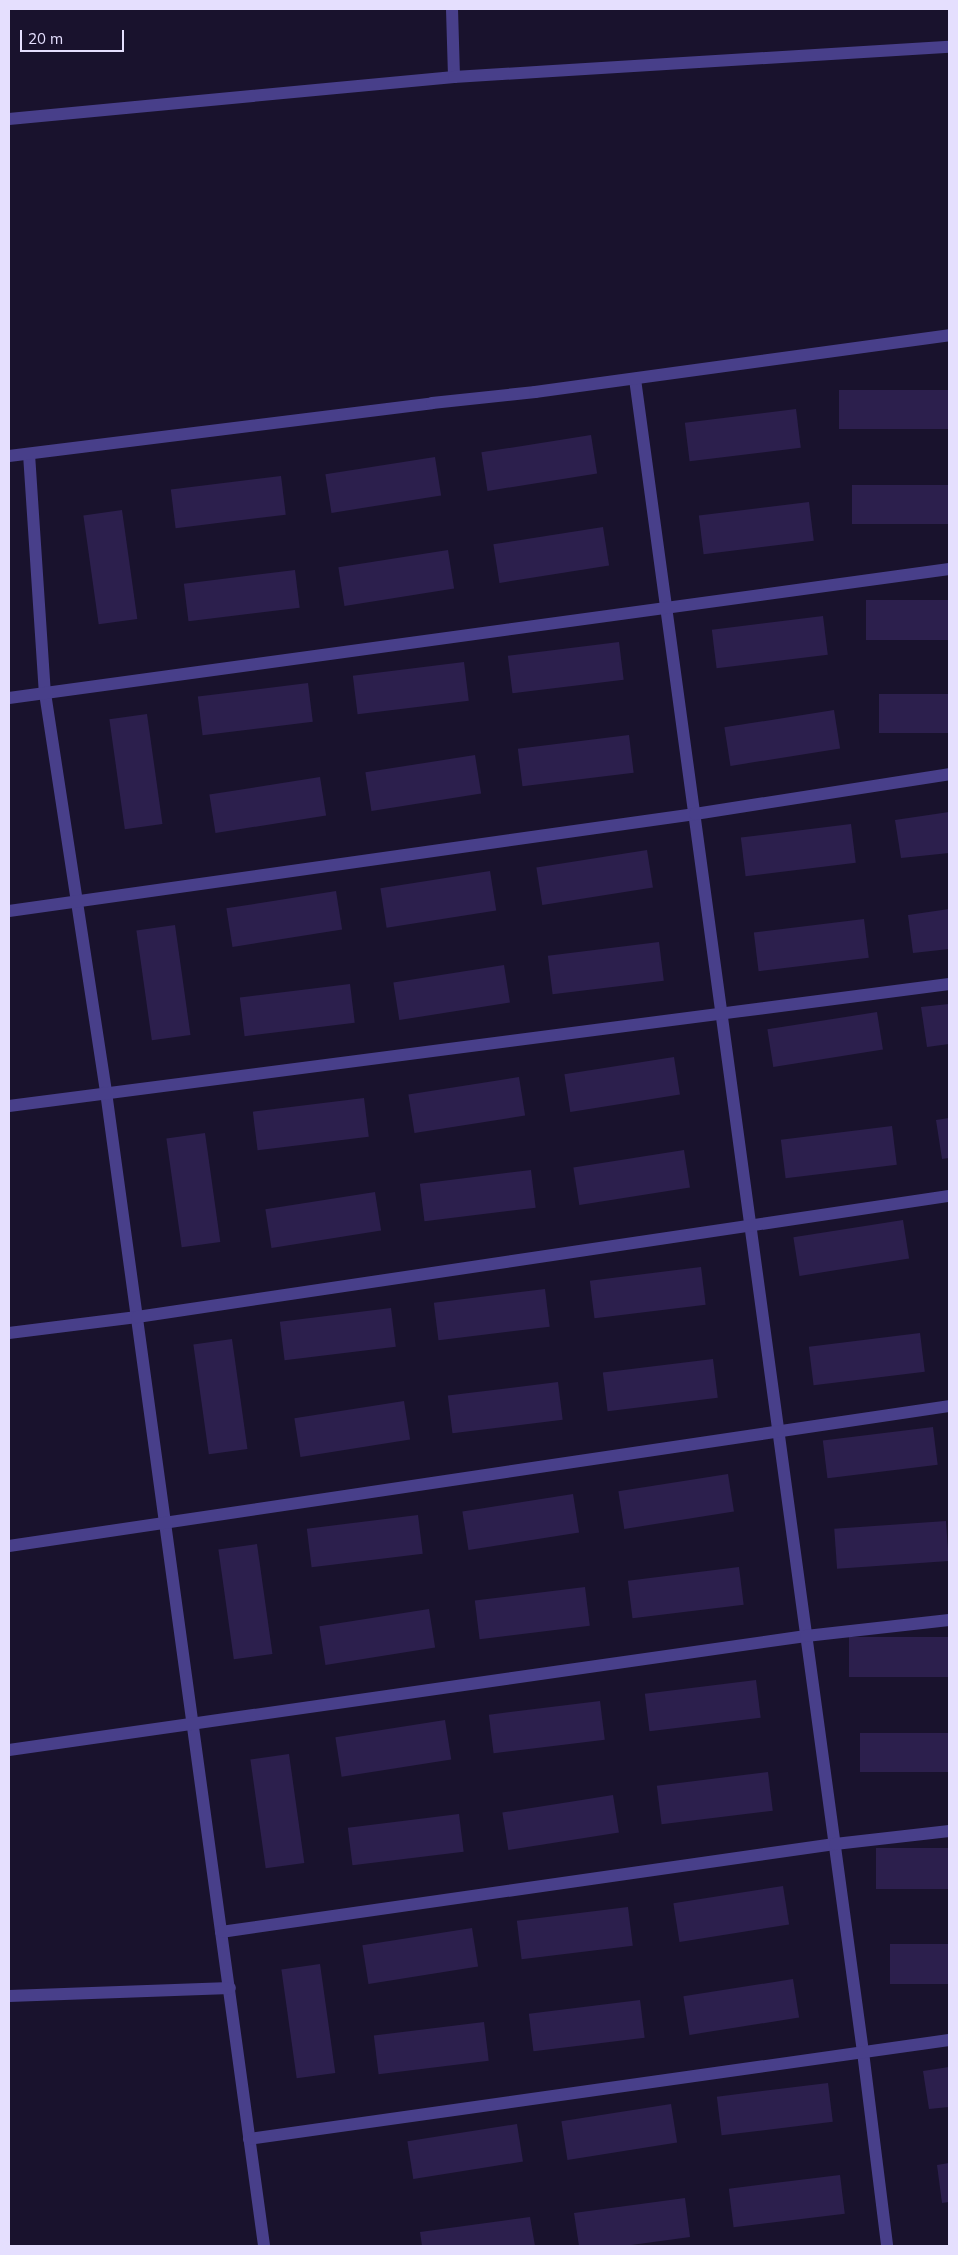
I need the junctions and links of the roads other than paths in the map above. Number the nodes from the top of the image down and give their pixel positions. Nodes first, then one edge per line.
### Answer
1 (452, 9) edge
2 (949, 47) edge
3 (454, 77) junction
4 (9, 119) edge
5 (949, 334) edge
6 (635, 379) junction
7 (28, 454) junction
8 (9, 456) edge
9 (949, 569) edge
10 (666, 606) junction
11 (45, 693) junction
12 (9, 698) edge
13 (949, 774) edge
14 (695, 814) junction
15 (77, 901) junction
16 (9, 911) edge
17 (949, 984) edge
18 (721, 1012) junction
19 (106, 1092) junction
20 (9, 1106) edge
21 (949, 1196) edge
22 (750, 1225) junction
23 (137, 1317) junction
24 (9, 1333) edge
25 (949, 1406) edge
26 (778, 1430) junction
27 (164, 1524) junction
28 (9, 1546) edge
29 (949, 1620) edge
30 (806, 1636) junction
31 (192, 1722) junction
32 (9, 1750) edge
33 (949, 1830) edge
34 (835, 1844) junction
35 (221, 1932) junction
36 (230, 1988) junction
37 (9, 1996) edge
38 (949, 2040) edge
39 (863, 2052) junction
40 (249, 2139) junction
41 (264, 2246) edge
42 (887, 2246) edge

1 - 3 street
2 - 3 street
3 - 4 street
5 - 6 street
6 - 7 street
6 - 10 street
7 - 8 street
7 - 11 street
9 - 10 street
10 - 11 street
10 - 14 street
11 - 12 street
11 - 15 street
13 - 14 street
14 - 15 street
14 - 18 street
15 - 16 street
15 - 19 street
17 - 18 street
18 - 19 street
18 - 22 street
19 - 20 street
19 - 23 street
21 - 22 street
22 - 23 street
22 - 26 street
23 - 24 street
23 - 27 street
25 - 26 street
26 - 27 street
26 - 30 street
27 - 28 street
27 - 31 street
29 - 30 street
30 - 31 street
30 - 34 street
31 - 32 street
31 - 35 street
33 - 34 street
34 - 35 street
34 - 39 street
35 - 36 street
36 - 37 street
36 - 40 street
38 - 39 street
39 - 40 street
39 - 42 street
40 - 41 street

